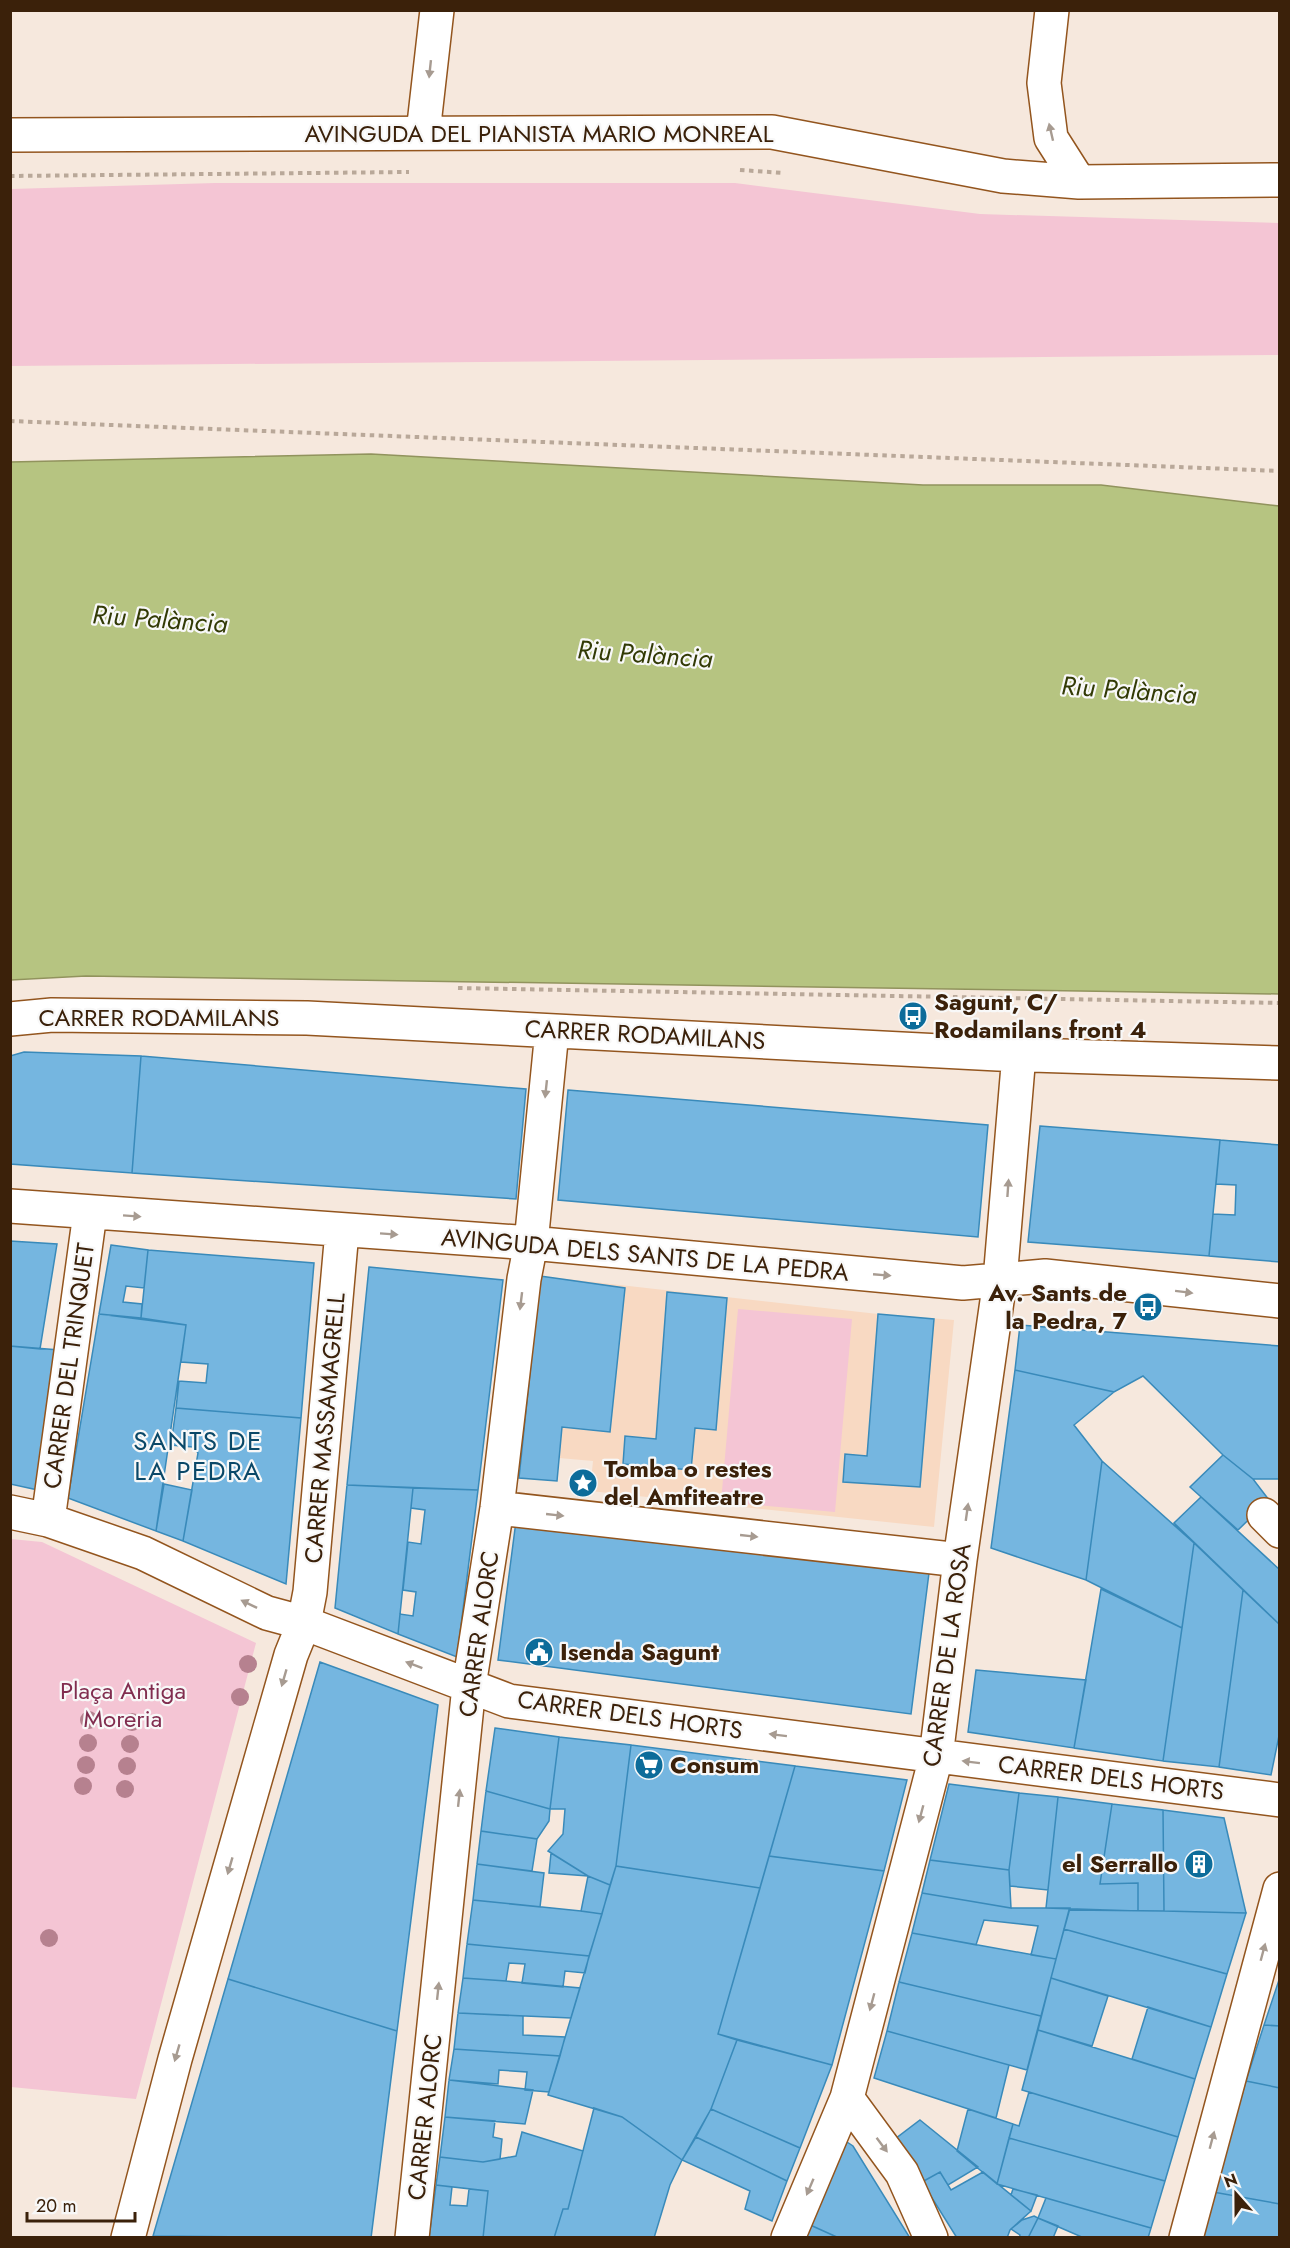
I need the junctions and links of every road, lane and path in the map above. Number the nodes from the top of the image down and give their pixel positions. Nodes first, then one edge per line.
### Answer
1 (437, 10) edge
2 (1052, 10) edge
3 (423, 133) junction
4 (10, 135) edge
5 (735, 170) dead end
6 (416, 171) dead end
7 (794, 173) dead end
8 (10, 176) edge
9 (1280, 180) edge
10 (1079, 182) junction
11 (10, 421) edge
12 (1280, 471) edge
13 (453, 988) dead end
14 (1280, 1003) edge
15 (10, 1019) edge
16 (552, 1031) junction
17 (1019, 1054) junction
18 (1280, 1063) edge
19 (10, 1206) edge
20 (90, 1213) junction
21 (342, 1231) junction
22 (531, 1243) junction
23 (1000, 1280) junction
24 (1280, 1301) edge
25 (497, 1508) junction
26 (10, 1512) edge
27 (48, 1520) junction
28 (960, 1560) junction
29 (304, 1623) junction
30 (469, 1686) junction
31 (936, 1757) junction
32 (1280, 1800) edge
33 (1280, 1889) edge
34 (847, 2098) junction
35 (128, 2238) edge
36 (412, 2238) edge
37 (788, 2238) edge
38 (931, 2238) edge
39 (1186, 2238) edge

1 -> 3 street
10 -> 2 street
3 - 4 street, AVINGUDA DEL PIANISTA MARIO MONREAL
3 - 10 street, AVINGUDA DEL PIANISTA MARIO MONREAL
5 - 7 path
6 - 8 path
9 - 10 street, AVINGUDA DEL PIANISTA MARIO MONREAL
11 - 12 path
13 - 14 path
15 - 16 street, CARRER RODAMILANS
16 - 17 street, CARRER RODAMILANS
16 -> 22 street, CARRER ALORC
17 - 18 street, CARRER RODAMILANS
23 -> 17 street, CARRER DE LA ROSA
19 - 20 street, AVINGUDA DELS SANTS DE LA PEDRA
20 -> 21 street, AVINGUDA DELS SANTS DE LA PEDRA
20 - 27 street, CARRER DEL TRINQUET
21 -> 22 street, AVINGUDA DELS SANTS DE LA PEDRA
21 - 29 street, CARRER MASSAMAGRELL
22 -> 23 street, AVINGUDA DELS SANTS DE LA PEDRA
22 -> 25 street, CARRER ALORC
23 -> 24 street, AVINGUDA DELS SANTS DE LA PEDRA
28 -> 23 street, CARRER DE LA ROSA
25 -> 28 street
25 - 30 street, CARRER ALORC
26 - 27 street, CARRER DELS HORTS
29 -> 27 street, CARRER DELS HORTS
28 - 31 street, CARRER DE LA ROSA
30 -> 29 street, CARRER DELS HORTS
29 -> 35 street
31 -> 30 street, CARRER DELS HORTS
36 -> 30 street, CARRER ALORC
32 -> 31 street, CARRER DELS HORTS
31 -> 34 street, CARRER DE LA ROSA
39 -> 33 street
34 -> 37 street, CARRER DE LA ROSA
34 -> 38 street

